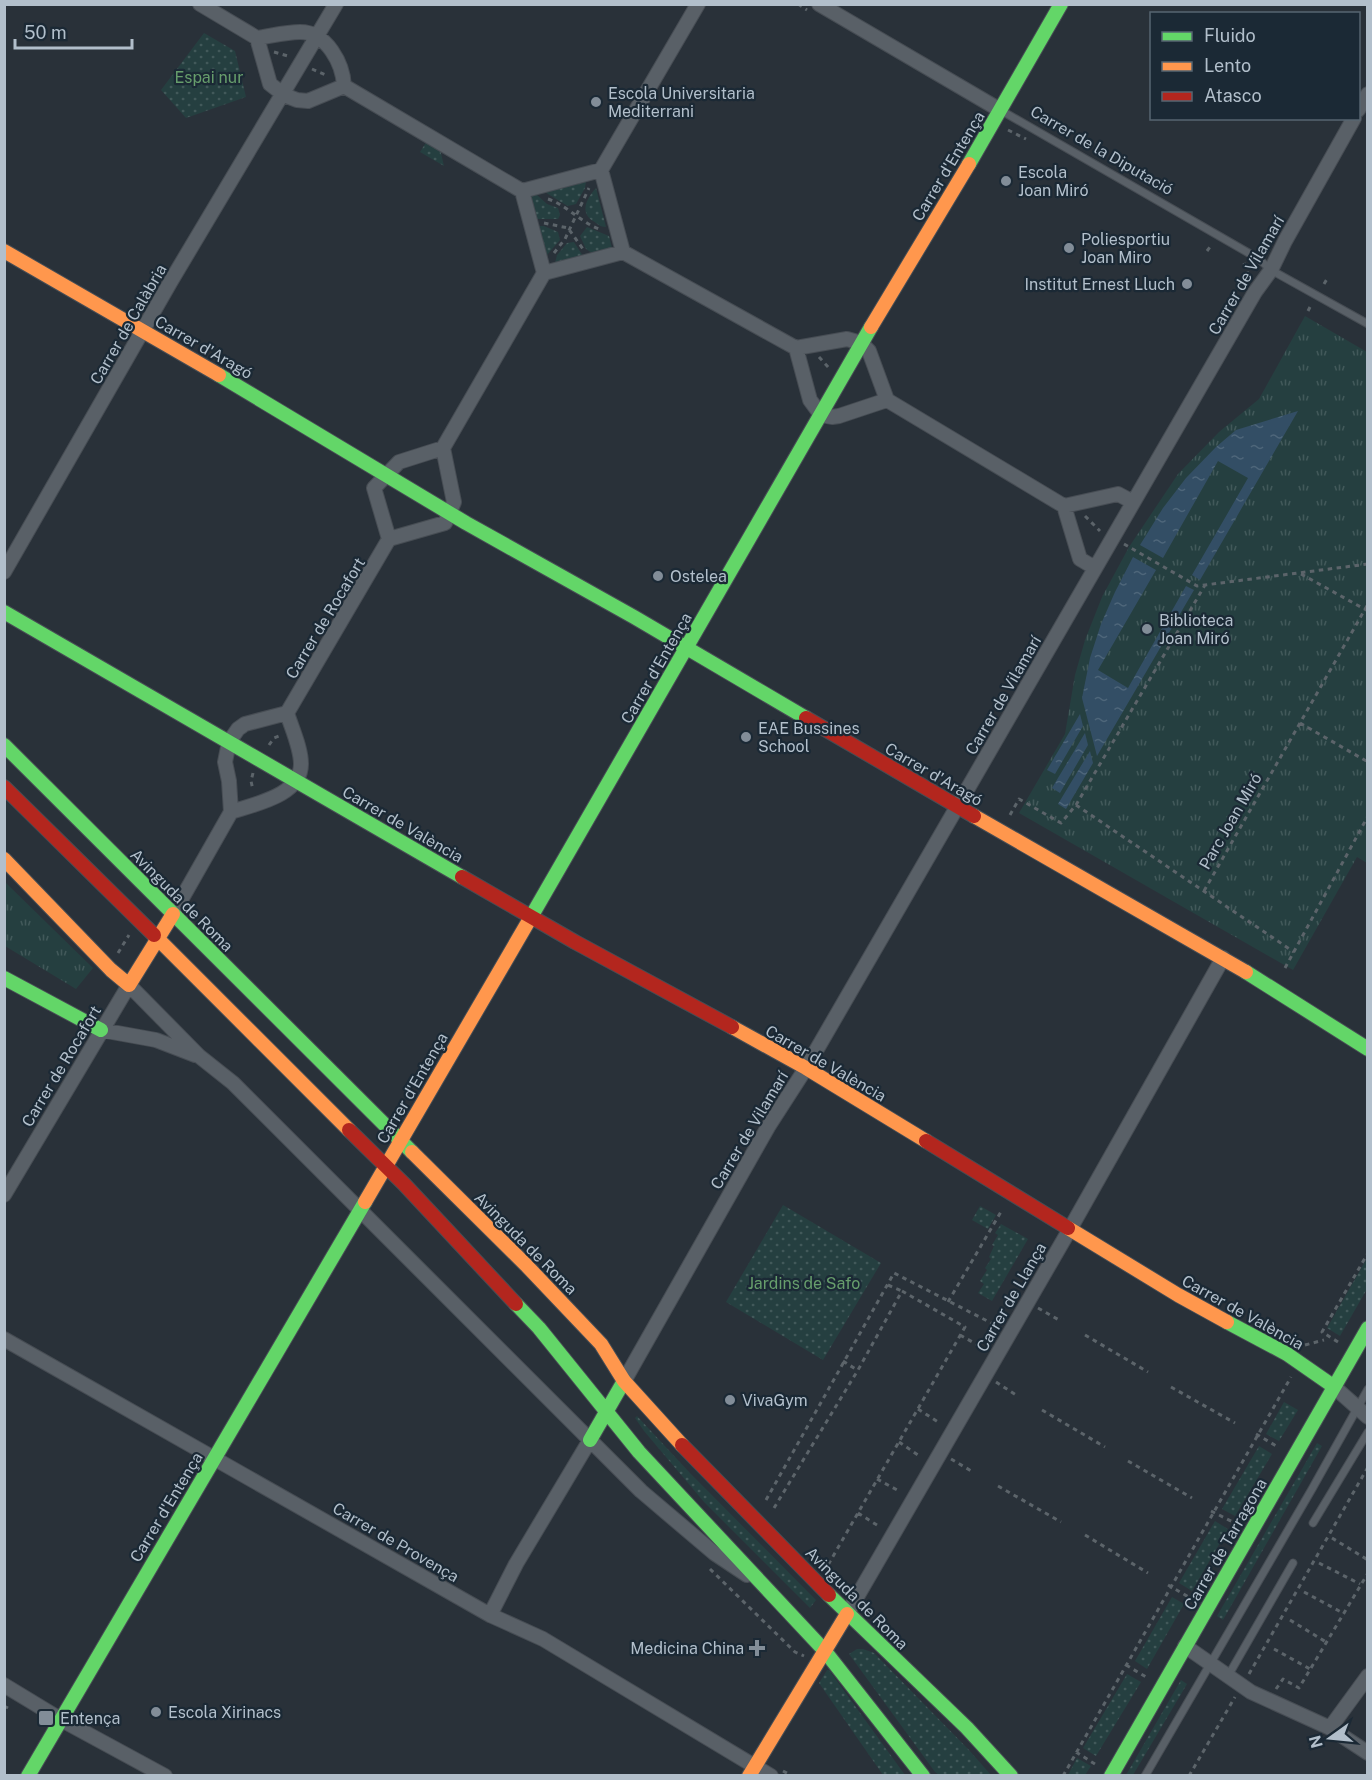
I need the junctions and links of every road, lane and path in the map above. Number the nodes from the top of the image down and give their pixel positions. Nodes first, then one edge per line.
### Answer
1 (200, 4) edge
2 (336, 4) edge
3 (698, 4) edge
4 (819, 4) edge
5 (1061, 4) edge
6 (317, 37) junction
7 (257, 38) junction
8 (344, 86) junction
9 (1368, 94) edge
10 (284, 95) junction
11 (1360, 108) edge
12 (1000, 110) junction
13 (1353, 120) edge
14 (601, 170) junction
15 (522, 191) junction
16 (564, 208) dead end
17 (576, 216) junction
18 (586, 221) dead end
19 (531, 224) junction
20 (568, 228) junction
21 (1210, 247) dead end
22 (4, 251) edge
23 (1207, 251) dead end
24 (623, 252) junction
25 (589, 261) junction
26 (1244, 262) dead end
27 (1271, 270) junction
28 (544, 273) junction
29 (1249, 277) dead end
30 (1327, 279) dead end
31 (1324, 284) dead end
32 (1311, 305) dead end
33 (1308, 311) dead end
34 (1368, 324) edge
35 (143, 331) junction
36 (854, 341) junction
37 (796, 348) junction
38 (887, 400) junction
39 (821, 415) junction
40 (443, 448) junction
41 (385, 475) junction
42 (1133, 502) junction
43 (1064, 506) junction
44 (451, 514) junction
45 (389, 539) junction
46 (1123, 543) dead end
47 (1368, 564) edge
48 (1095, 568) junction
49 (4, 572) edge
50 (1299, 573) junction
51 (1205, 585) junction
52 (1368, 604) edge
53 (1366, 610) edge
54 (4, 612) edge
55 (687, 649) junction
56 (287, 713) junction
57 (1300, 723) junction
58 (293, 731) junction
59 (229, 742) junction
60 (4, 745) edge
61 (265, 752) dead end
62 (1368, 762) edge
63 (254, 771) dead end
64 (296, 780) junction
65 (4, 787) edge
66 (256, 803) junction
67 (1076, 806) junction
68 (957, 807) junction
69 (231, 812) junction
70 (1368, 816) edge
71 (1009, 817) dead end
72 (4, 859) edge
73 (1204, 891) junction
74 (173, 914) junction
75 (531, 917) junction
76 (129, 935) dead end
77 (157, 940) junction
78 (1294, 952) junction
79 (118, 953) dead end
80 (1223, 958) junction
81 (1285, 968) dead end
82 (4, 978) edge
83 (129, 985) junction
84 (101, 1030) junction
85 (1368, 1049) edge
86 (199, 1056) junction
87 (806, 1068) junction
88 (401, 1140) junction
89 (386, 1166) junction
90 (4, 1195) edge
91 (1002, 1210) dead end
92 (360, 1211) junction
93 (1070, 1229) junction
94 (1368, 1253) edge
95 (888, 1285) junction
96 (902, 1291) junction
97 (948, 1302) junction
98 (1036, 1308) dead end
99 (1059, 1320) dead end
100 (997, 1326) dead end
101 (1368, 1328) edge
102 (960, 1335) junction
103 (1085, 1335) dead end
104 (4, 1339) edge
105 (1324, 1341) dead end
106 (1339, 1343) dead end
107 (1301, 1347) dead end
108 (983, 1348) dead end
109 (843, 1361) junction
110 (858, 1370) junction
111 (1148, 1372) dead end
112 (1291, 1377) dead end
113 (624, 1381) junction
114 (994, 1381) dead end
115 (1333, 1386) junction
116 (1171, 1387) dead end
117 (1368, 1389) edge
118 (1016, 1395) dead end
119 (918, 1409) junction
120 (1042, 1410) dead end
121 (606, 1412) junction
122 (1363, 1412) edge
123 (938, 1422) dead end
124 (1235, 1423) dead end
125 (1368, 1432) edge
126 (1257, 1435) junction
127 (590, 1440) junction
128 (898, 1442) junction
129 (1105, 1447) dead end
130 (1280, 1448) dead end
131 (918, 1455) dead end
132 (214, 1457) junction
133 (950, 1458) dead end
134 (1128, 1461) dead end
135 (1368, 1467) edge
136 (973, 1472) dead end
137 (877, 1479) junction
138 (998, 1486) dead end
139 (899, 1491) dead end
140 (1192, 1498) dead end
141 (766, 1500) dead end
142 (774, 1508) dead end
143 (1213, 1511) junction
144 (858, 1513) junction
145 (1061, 1522) dead end
146 (1235, 1523) dead end
147 (1314, 1523) dead end
148 (880, 1527) dead end
149 (1085, 1535) dead end
150 (1332, 1538) dead end
151 (1368, 1560) edge
152 (1293, 1563) dead end
153 (1320, 1563) dead end
154 (828, 1565) dead end
155 (1148, 1573) dead end
156 (1368, 1573) edge
157 (1361, 1584) junction
158 (1169, 1586) junction
159 (763, 1587) junction
160 (1304, 1592) dead end
161 (1192, 1599) dead end
162 (1344, 1613) junction
163 (847, 1614) junction
164 (490, 1615) junction
165 (1290, 1620) dead end
166 (1326, 1642) junction
167 (1185, 1646) junction
168 (1274, 1648) dead end
169 (824, 1650) junction
170 (1210, 1663) junction
171 (1126, 1665) junction
172 (1310, 1669) junction
173 (1228, 1676) junction
174 (1368, 1676) edge
175 (1247, 1677) dead end
176 (1147, 1678) dead end
177 (4, 1685) edge
178 (1276, 1689) dead end
179 (1235, 1698) dead end
180 (4, 1707) edge
181 (12, 1710) dead end
182 (60, 1719) junction
183 (1329, 1728) junction
184 (1076, 1752) junction
185 (1368, 1753) edge
186 (1095, 1765) dead end
187 (752, 1770) edge
188 (1064, 1775) edge
189 (28, 1776) edge
190 (165, 1776) edge
191 (771, 1776) edge
192 (922, 1776) edge
193 (1011, 1776) edge
194 (1111, 1776) edge
195 (1145, 1776) edge
196 (1189, 1776) edge

1 - 7 street
2 - 6 street, Carrer de Calàbria
3 - 14 street
4 - 12 street, Carrer de la Diputació
5 - 12 street, Carrer d'Entença
6 - 7 street
6 - 8 street
6 - 10 street, Carrer de Calàbria
7 - 10 street
8 - 10 street
8 - 15 street
9 - 11 street
10 - 35 street, Carrer de Calàbria
12 - 27 lane, Carrer de la Diputació
12 - 36 street, Carrer d'Entença
13 - 27 street, Carrer de Vilamarí
14 - 15 street
14 - 17 path
14 - 24 street
15 - 19 street
16 - 17 path
17 - 18 path
17 - 20 path
19 - 20 path
19 - 28 street
20 - 25 path
20 - 28 path
21 - 23 path
22 - 35 street, Carrer d'Aragó
24 - 25 street
24 - 37 street
25 - 28 street
26 - 29 path
27 - 34 lane, Carrer de la Diputació
27 - 42 street, Carrer de Vilamarí
28 - 40 street
30 - 31 path
32 - 33 path
35 - 41 street, Carrer d'Aragó
35 - 49 street, Carrer de Calàbria
36 - 37 street
36 - 38 street
36 - 39 street, Carrer d'Entença
37 - 39 street
38 - 39 street
38 - 43 street
39 - 55 street, Carrer d'Entença
40 - 41 street
40 - 44 street
41 - 44 street, Carrer d'Aragó
41 - 45 street
42 - 43 street
42 - 48 street, Carrer de Vilamarí
43 - 48 street
44 - 45 street
44 - 55 street, Carrer d'Aragó
45 - 56 street, Carrer de Rocafort
46 - 51 path
47 - 50 path
48 - 68 street, Carrer de Vilamarí
50 - 51 path
50 - 53 path
51 - 67 path
52 - 53 path, Parc Joan Miró
53 - 57 path, Parc Joan Miró
54 - 59 street, Carrer de València
55 - 68 street, Carrer d'Aragó
55 - 75 street, Carrer d'Entença
56 - 58 street
56 - 59 street
57 - 62 path
57 - 73 path, Parc Joan Miró
58 - 61 path
58 - 64 street
59 - 64 street, Carrer de València
59 - 69 street
60 - 74 street, Avinguda de Roma
63 - 66 path
64 - 66 street
64 - 75 street, Carrer de València
65 - 77 street
66 - 69 street
67 - 71 path
67 - 73 path, Parc Joan Miró
68 - 80 street, Carrer d'Aragó
68 - 87 street, Carrer de Vilamarí
69 - 74 street
70 - 78 path
72 - 83 street
73 - 78 path
74 - 77 street
74 - 88 street, Avinguda de Roma
75 - 87 street, Carrer de València
75 - 88 street, Carrer d'Entença
76 - 79 path
77 - 83 street
77 - 89 street
78 - 81 path
80 - 85 street, Carrer d'Aragó
80 - 93 street, Carrer de Llança
82 - 84 street
83 - 84 street, Carrer de Rocafort
83 - 86 street
84 - 86 street
84 - 90 street, Carrer de Rocafort
86 - 92 street
87 - 93 street, Carrer de València
87 - 113 street, Carrer de Vilamarí
88 - 89 street, Carrer d'Entença
88 - 113 street, Avinguda de Roma
89 - 92 street, Carrer d'Entença
89 - 121 street
91 - 97 path
92 - 127 street
92 - 132 street, Carrer d'Entença
93 - 115 street, Carrer de València
93 - 163 street, Carrer de Llança
94 - 106 path
95 - 96 path
95 - 97 path
95 - 109 path
96 - 102 path
96 - 110 path
97 - 100 path
98 - 99 path
101 - 115 street, Carrer de Tarragona
102 - 108 path
102 - 119 path
103 - 111 path
104 - 132 street, Carrer de Provença
105 - 107 path
109 - 110 path
109 - 141 path
110 - 142 path
112 - 126 path, Carrer de Tarragona
113 - 121 street
113 - 163 street, Avinguda de Roma
114 - 118 path
115 - 122 street
115 - 167 street, Carrer de Tarragona
116 - 124 path
117 - 122 lane
119 - 123 path
119 - 128 path
120 - 129 path
121 - 127 street
121 - 159 street
122 - 170 lane
125 - 147 lane
126 - 130 path
126 - 143 path, Carrer de Tarragona
127 - 159 street
127 - 164 street
128 - 131 path
128 - 137 path
132 - 164 street, Carrer de Provença
132 - 182 street, Carrer d'Entença
133 - 136 path
134 - 140 path
135 - 175 path
137 - 139 path
137 - 144 path
138 - 145 path
143 - 146 path
143 - 158 path, Carrer de Tarragona
144 - 148 path
144 - 154 path
149 - 155 path
150 - 151 path
152 - 173 lane
153 - 157 path
156 - 157 path
157 - 162 path
158 - 161 path
158 - 171 path, Carrer de Tarragona
159 - 169 street
160 - 162 path
162 - 166 path
163 - 169 street, Carrer de Llança
163 - 193 street, Avinguda de Roma
164 - 187 street, Carrer de Provença
165 - 166 path
166 - 172 path
167 - 170 street
167 - 194 street, Carrer de Tarragona
168 - 172 path
169 - 187 street, Carrer de Llança
169 - 192 street
170 - 173 street
170 - 195 lane
171 - 176 path
171 - 184 path, Carrer de Tarragona
172 - 178 path
173 - 183 street
174 - 183 street
177 - 182 street
179 - 196 path
180 - 181 path
182 - 189 street, Carrer d'Entença
182 - 190 street
183 - 185 street
184 - 186 path
184 - 188 path, Carrer de Tarragona
187 - 191 street, Carrer de Provença

